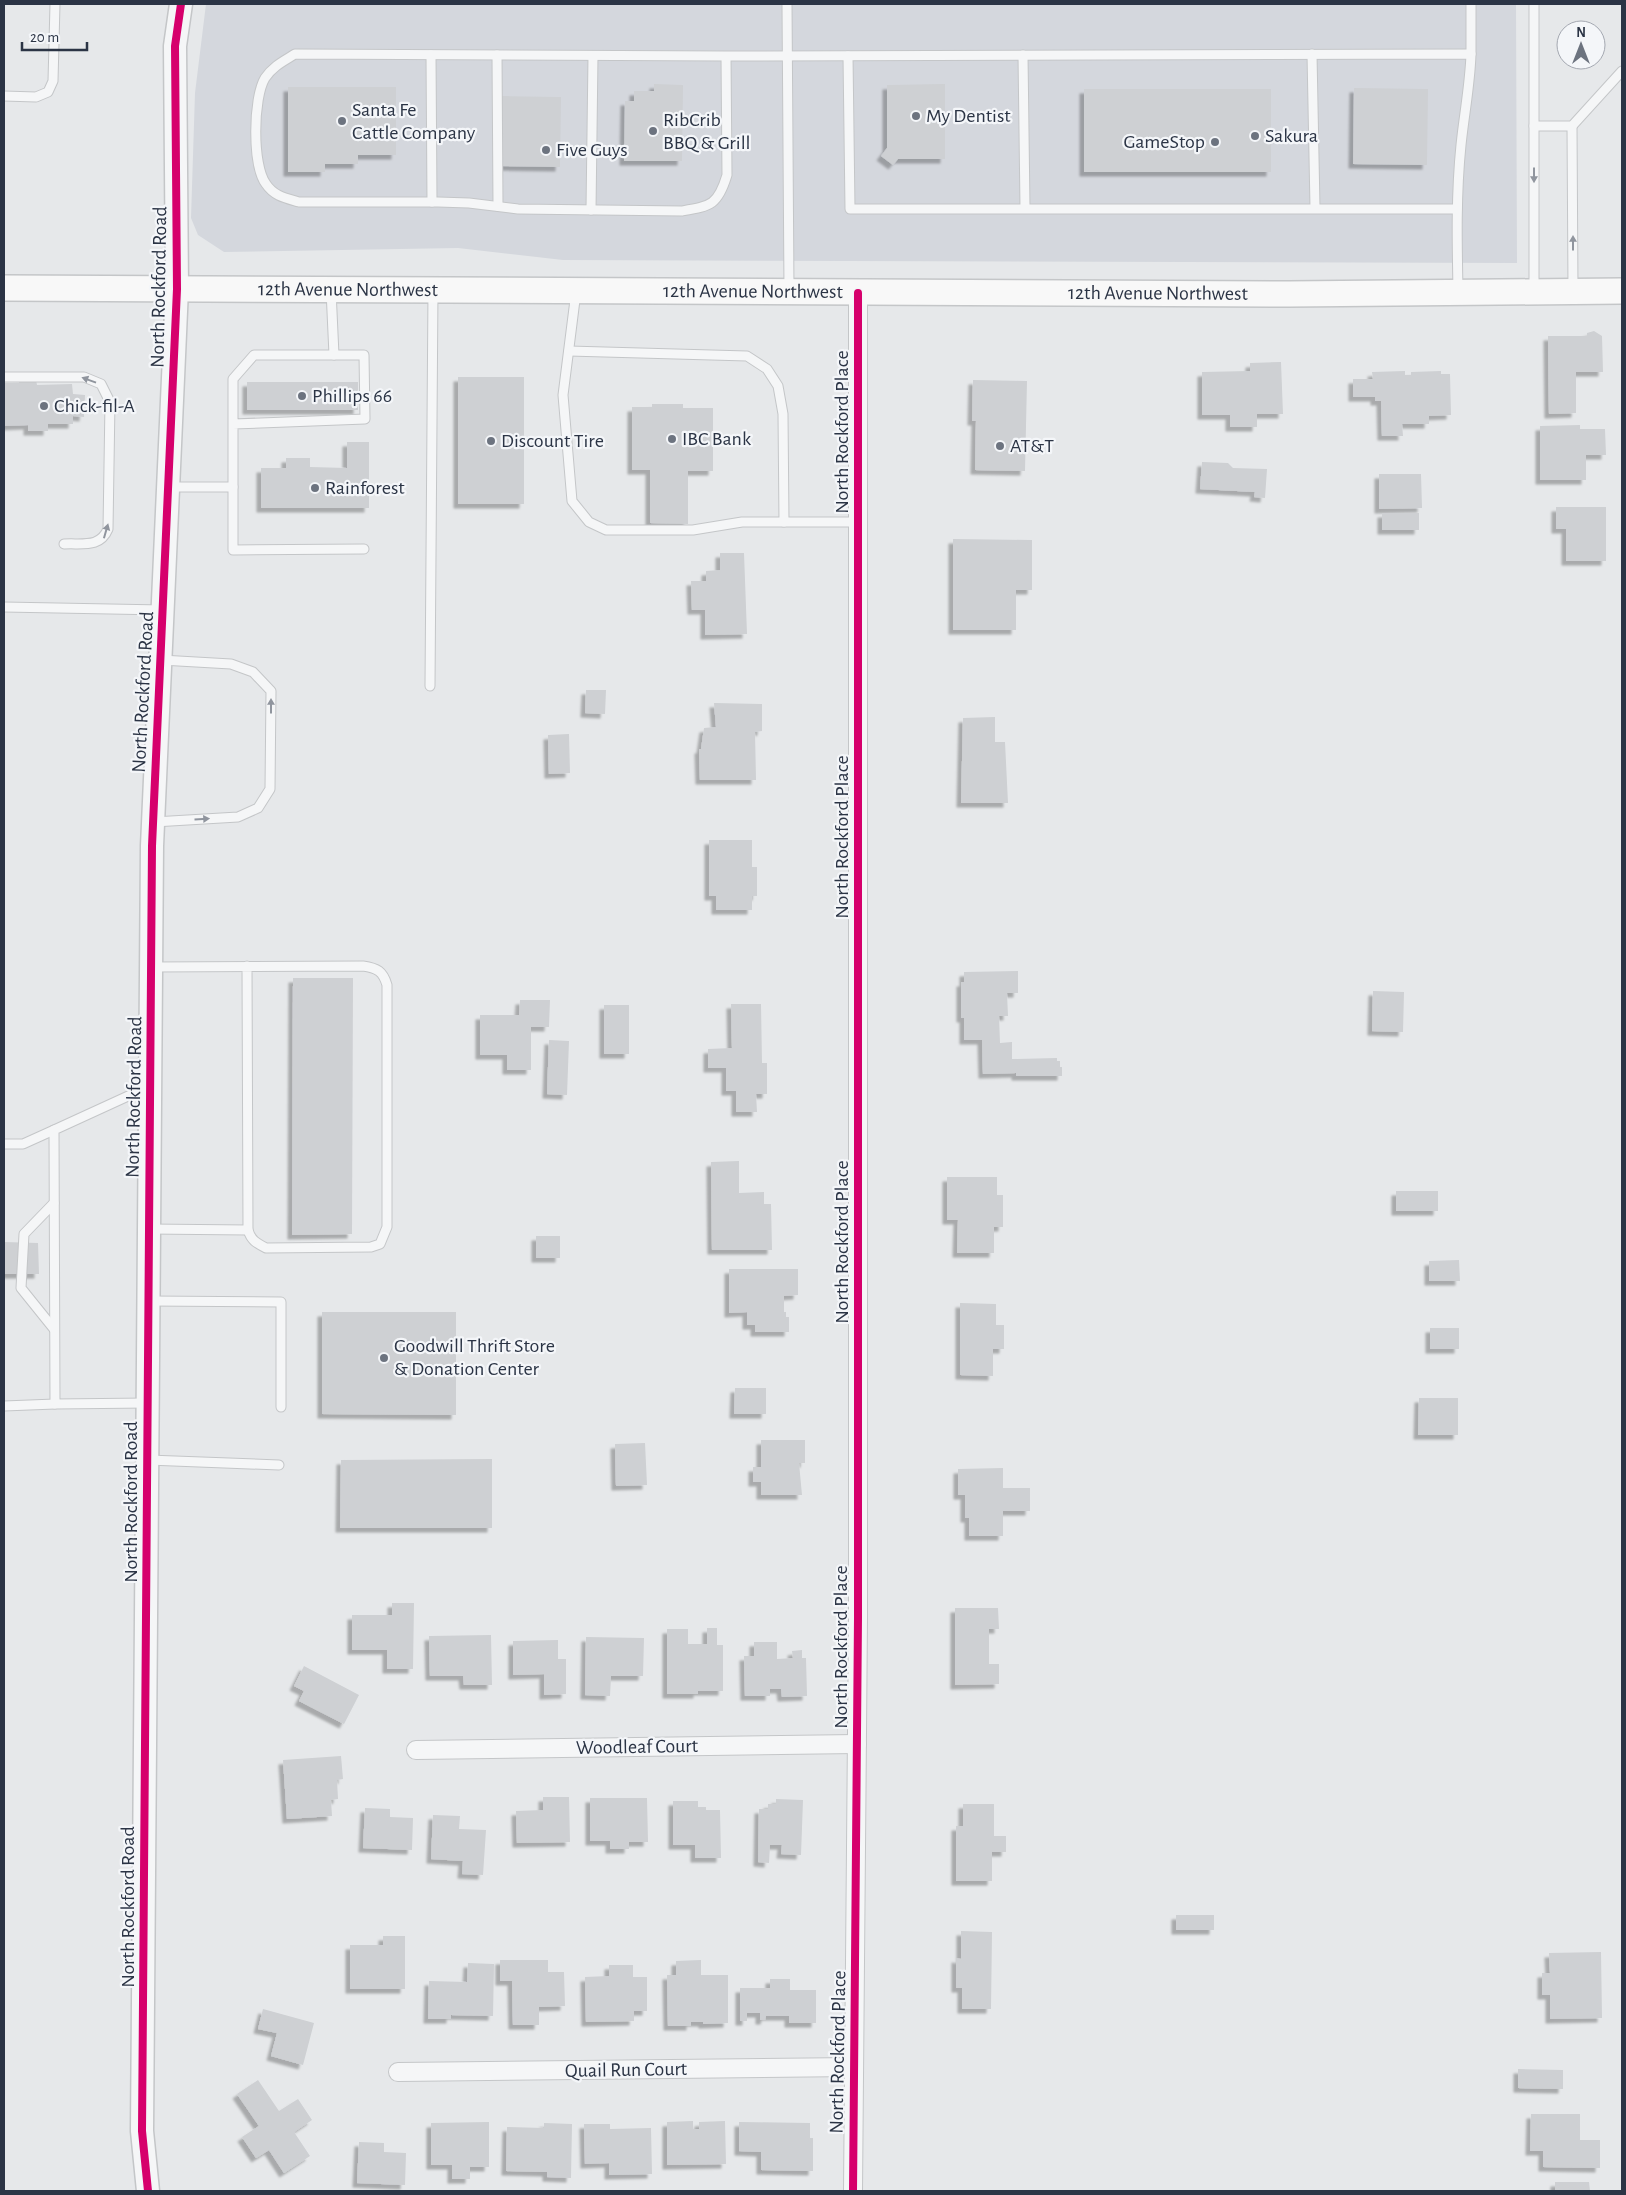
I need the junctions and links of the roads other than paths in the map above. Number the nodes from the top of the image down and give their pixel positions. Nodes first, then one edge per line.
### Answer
1 (55, 4) edge
2 (181, 4) edge
3 (787, 4) edge
4 (1470, 4) edge
5 (1534, 4) edge
6 (1312, 54) junction
7 (1471, 54) junction
8 (431, 55) junction
9 (496, 55) junction
10 (1023, 55) junction
11 (593, 56) junction
12 (726, 56) junction
13 (788, 56) junction
14 (848, 56) junction
15 (1622, 71) edge
16 (4, 96) edge
17 (1534, 126) junction
18 (1572, 126) junction
19 (432, 202) junction
20 (498, 206) junction
21 (1024, 208) junction
22 (1315, 208) junction
23 (1457, 209) junction
24 (591, 210) junction
25 (4, 288) edge
26 (177, 289) junction
27 (331, 290) junction
28 (433, 291) junction
29 (1622, 291) edge
30 (576, 292) junction
31 (1534, 292) junction
32 (1573, 292) junction
33 (789, 293) junction
34 (858, 293) junction
35 (1458, 293) junction
36 (569, 351) junction
37 (334, 355) junction
38 (4, 377) edge
39 (233, 424) junction
40 (168, 487) junction
41 (233, 487) junction
42 (784, 522) junction
43 (858, 522) junction
44 (64, 544) dead end
45 (364, 549) dead end
46 (4, 607) edge
47 (163, 610) junction
48 (161, 660) junction
49 (430, 686) dead end
50 (154, 822) junction
51 (247, 966) junction
52 (152, 967) junction
53 (150, 1086) junction
54 (54, 1130) junction
55 (4, 1144) edge
56 (54, 1204) junction
57 (149, 1229) junction
58 (248, 1230) junction
59 (149, 1301) junction
60 (54, 1329) junction
61 (55, 1404) junction
62 (148, 1404) junction
63 (4, 1406) edge
64 (281, 1407) dead end
65 (148, 1460) junction
66 (279, 1465) dead end
67 (857, 1744) junction
68 (416, 1750) dead end
69 (854, 2067) junction
70 (398, 2072) dead end
71 (148, 2191) edge
72 (853, 2191) edge

1 - 16 lane
2 - 26 street, North Rockford Road
3 - 13 lane
4 - 7 lane
5 - 17 lane
6 - 7 lane
6 - 10 lane
6 - 22 lane
7 - 23 lane
8 - 9 lane
8 - 19 lane
8 - 19 lane
9 - 11 lane
9 - 20 lane
10 - 14 lane
10 - 21 lane
11 - 12 lane
11 - 24 lane
12 - 13 lane
12 - 24 lane
13 - 14 lane
13 - 33 lane
14 - 21 lane
15 - 18 lane
17 - 18 lane
17 -> 31 lane
32 -> 18 lane
19 - 20 lane
20 - 24 lane
21 - 22 lane
22 - 23 lane
23 - 35 lane
25 - 26 main road, 12th Avenue Northwest
26 - 27 main road, 12th Avenue Northwest
26 - 40 street, North Rockford Road
27 - 28 main road, 12th Avenue Northwest
27 - 37 lane
28 - 30 main road, 12th Avenue Northwest
28 - 49 lane
29 - 32 main road, 12th Avenue Northwest
30 - 33 main road, 12th Avenue Northwest
30 - 36 lane
31 - 32 main road, 12th Avenue Northwest
31 - 35 main road, 12th Avenue Northwest
33 - 34 main road, 12th Avenue Northwest
34 - 35 main road, 12th Avenue Northwest
34 - 43 street, North Rockford Place
36 - 42 lane
36 - 42 lane
37 - 39 lane
37 - 39 lane
44 -> 38 lane
39 - 41 lane
40 - 41 lane
40 - 47 street, North Rockford Road
41 - 45 lane
42 - 43 lane
43 - 67 street, North Rockford Place
46 - 47 lane
47 - 48 street, North Rockford Road
48 - 50 street, North Rockford Road
50 -> 48 lane
50 - 52 street, North Rockford Road
51 - 52 lane
51 - 58 lane
51 - 58 lane
52 - 53 street, North Rockford Road
53 - 54 lane
53 - 57 street, North Rockford Road
54 - 55 lane
54 - 56 lane
56 - 60 lane
56 - 60 lane
57 - 58 lane
57 - 59 street, North Rockford Road
59 - 62 street, North Rockford Road
59 - 64 lane
60 - 61 lane
61 - 62 lane
61 - 63 lane
62 - 65 street, North Rockford Road
65 - 66 lane
65 - 71 street, North Rockford Road
67 - 68 street, Woodleaf Court
67 - 69 street, North Rockford Place
69 - 70 street, Quail Run Court
69 - 72 street, North Rockford Place

